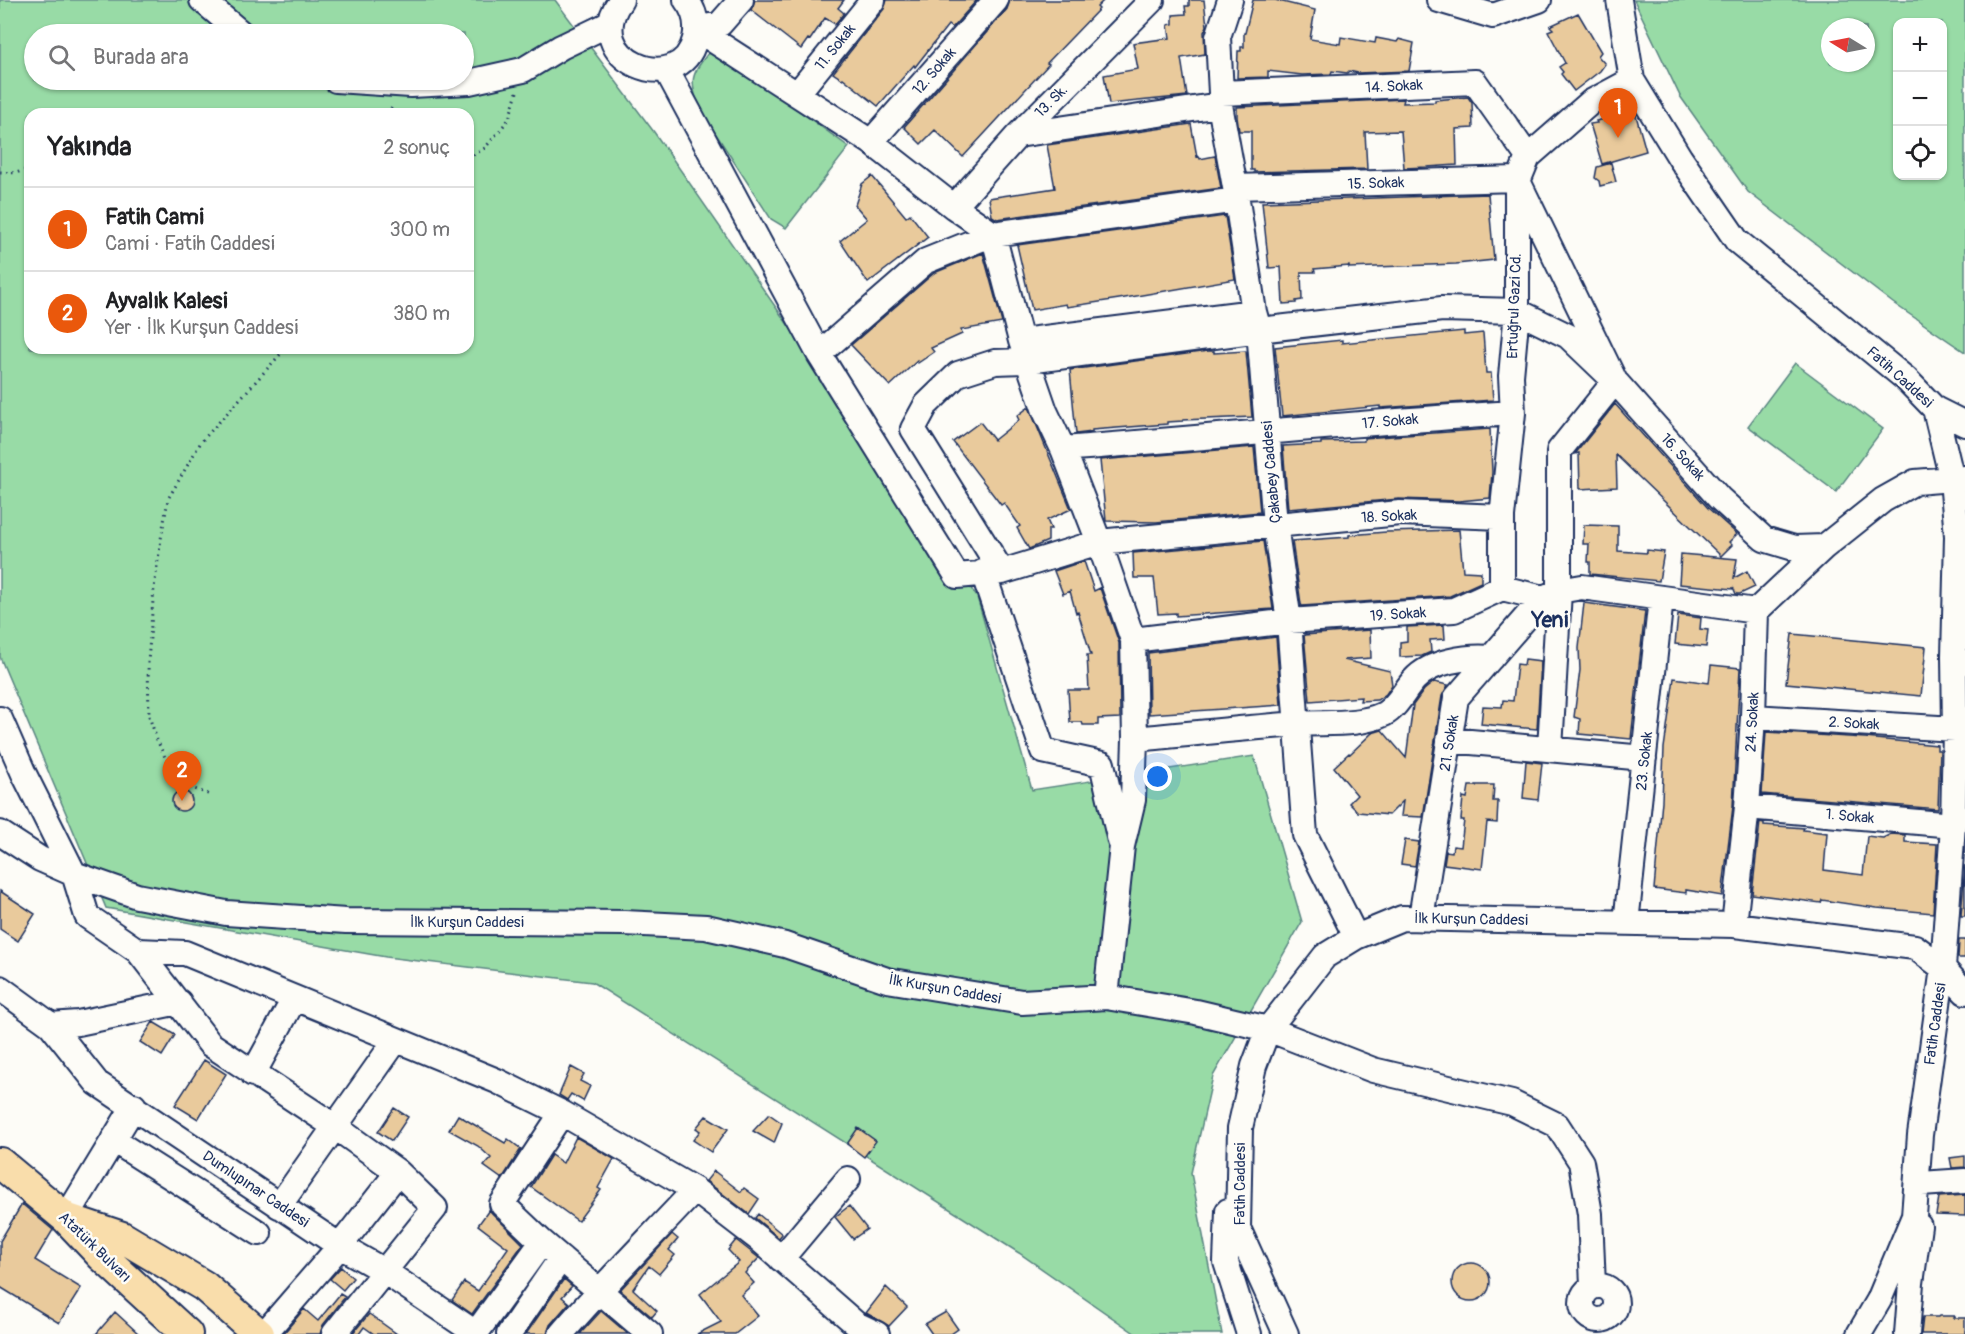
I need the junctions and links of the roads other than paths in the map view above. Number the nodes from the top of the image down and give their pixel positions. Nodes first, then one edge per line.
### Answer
1 (202, 0) edge
2 (686, 0) edge
3 (741, 0) edge
4 (873, 0) edge
5 (996, 0) edge
6 (1152, 0) edge
7 (1230, 0) edge
8 (1439, 0) edge
9 (1539, 0) edge
10 (1619, 0) edge
11 (618, 6) edge
12 (230, 24) edge
13 (696, 29) junction
14 (666, 69) junction
15 (1632, 80) junction
16 (474, 81) edge
17 (797, 94) junction
18 (1220, 99) junction
19 (1018, 135) junction
20 (871, 142) junction
21 (1528, 157) junction
22 (1517, 179) junction
23 (1236, 193) junction
24 (954, 207) junction
25 (993, 234) junction
26 (1517, 311) junction
27 (1257, 321) junction
28 (1025, 351) junction
29 (819, 354) junction
30 (1615, 381) junction
31 (1935, 409) junction
32 (1513, 413) junction
33 (1965, 424) edge
34 (1267, 433) junction
35 (1063, 449) junction
36 (1958, 479) edge
37 (1502, 517) junction
38 (1275, 525) junction
39 (1099, 542) junction
40 (1824, 547) junction
41 (993, 572) junction
42 (1502, 588) junction
43 (1551, 594) junction
44 (1661, 598) junction
45 (1756, 611) junction
46 (1289, 621) junction
47 (1133, 640) junction
48 (1491, 658) junction
49 (1959, 658) edge
50 (1753, 717) junction
51 (0, 719) edge
52 (1297, 724) junction
53 (1955, 729) junction
54 (1135, 739) junction
55 (1449, 740) junction
56 (1550, 749) junction
57 (1644, 758) junction
58 (1747, 807) junction
59 (1953, 825) junction
60 (0, 832) edge
61 (1122, 846) junction
62 (74, 874) junction
63 (1421, 918) junction
64 (1626, 923) junction
65 (1734, 925) junction
66 (1356, 937) junction
67 (138, 951) junction
68 (1954, 966) edge
69 (0, 988) edge
70 (1965, 992) edge
71 (1106, 997) junction
72 (294, 999) junction
73 (179, 1002) junction
74 (51, 1025) junction
75 (1268, 1029) junction
76 (396, 1040) junction
77 (253, 1074) junction
78 (134, 1106) junction
79 (561, 1113) junction
80 (334, 1126) junction
81 (1240, 1128) junction
82 (1920, 1135) junction
83 (113, 1140) junction
84 (0, 1163) edge
85 (398, 1172) junction
86 (848, 1179) dead end
87 (1965, 1181) edge
88 (1921, 1184) junction
89 (695, 1190) junction
90 (279, 1206) junction
91 (66, 1218) junction
92 (260, 1233) dead end
93 (542, 1242) junction
94 (340, 1246) junction
95 (561, 1258) junction
96 (781, 1259) junction
97 (384, 1271) junction
98 (1593, 1287) dead end
99 (599, 1290) junction
100 (450, 1327) edge
101 (864, 1331) edge
102 (187, 1334) edge
103 (259, 1334) edge
104 (264, 1334) edge
105 (334, 1334) edge
106 (477, 1334) edge
107 (509, 1334) edge
108 (561, 1334) edge
109 (650, 1334) edge
110 (1249, 1334) edge
111 (1286, 1334) edge
112 (1859, 1334) edge
113 (1907, 1334) edge

1 - 12 street
2 - 13 street
3 - 13 street
4 - 17 street, 11. Sokak
5 - 20 street, 12. Sokak
6 - 19 street, 13. Sk.
7 - 18 street, Çakabey Caddesi
8 - 9 street
10 - 15 street, Fatih Caddesi
11 - 14 street
11 - 16 street
13 - 14 street
13 - 17 street
14 - 29 street
15 - 21 street, Ertuğrul Gazi Cd.
15 - 31 street, Fatih Caddesi
17 - 20 street
18 - 19 street
18 - 21 street, 14. Sokak
18 - 23 street, Çakabey Caddesi
19 - 24 street, 13. Sk.
20 - 24 street
21 - 22 street, Ertuğrul Gazi Cd.
22 - 23 street, 15. Sokak
22 - 26 street, Ertuğrul Gazi Cd.
22 - 30 street, 16. Sokak
23 - 25 street, 15. Sokak
23 - 27 street, Çakabey Caddesi
24 - 25 street
25 - 28 street
25 - 29 street, 15. Sokak
26 - 27 street
26 - 30 street
26 - 32 street, Ertuğrul Gazi Cd.
27 - 28 street
27 - 34 street, Çakabey Caddesi
28 - 35 street
28 - 41 street
29 - 41 street, 18. Sokak
30 - 40 street, 16. Sokak
30 - 43 street
31 - 33 street
31 - 36 street, Fatih Caddesi
32 - 34 street, 17. Sokak
32 - 37 street, Ertuğrul Gazi Cd.
34 - 35 street, 17. Sokak
34 - 38 street, Çakabey Caddesi
35 - 39 street
36 - 40 street
36 - 49 street, Fatih Caddesi
37 - 38 street, 18. Sokak
37 - 42 street, Ertuğrul Gazi Cd.
38 - 39 street, 18. Sokak
38 - 46 street, Çakabey Caddesi
39 - 41 street, 18. Sokak
39 - 47 street
40 - 45 street
41 - 61 street
42 - 43 street
42 - 46 street, 19. Sokak
43 - 44 street
43 - 48 street, 21. Sokak
43 - 56 street
44 - 45 street
44 - 57 street, 23. Sokak
45 - 50 street, 24. Sokak
46 - 47 street, 19. Sokak
46 - 52 street, Çakabey Caddesi
47 - 54 street
48 - 52 street
48 - 55 street, 21. Sokak
49 - 53 street, Fatih Caddesi
50 - 53 street, 2. Sokak
50 - 58 street, 24. Sokak
51 - 62 street
52 - 54 street
52 - 66 street, Çakabey Caddesi
53 - 59 street, Fatih Caddesi
54 - 61 street
55 - 56 street
55 - 63 street, 21. Sokak
56 - 57 street
57 - 64 street, 23. Sokak
58 - 59 street, 1. Sokak
58 - 65 street, 24. Sokak
59 - 68 street, Fatih Caddesi
60 - 62 street, İlk Kurşun Caddesi
61 - 71 street
62 - 67 street
62 - 71 street, İlk Kurşun Caddesi
63 - 64 street, İlk Kurşun Caddesi
63 - 66 street, İlk Kurşun Caddesi
64 - 65 street, İlk Kurşun Caddesi
65 - 68 street, İlk Kurşun Caddesi
66 - 75 street, İlk Kurşun Caddesi
67 - 72 street
67 - 73 street
68 - 70 street, İlk Kurşun Caddesi
68 - 82 street, Fatih Caddesi
69 - 74 street, Dumlupınar Caddesi
71 - 75 street, İlk Kurşun Caddesi
72 - 76 street
72 - 77 street
73 - 74 street
73 - 77 street
74 - 78 street, Dumlupınar Caddesi
75 - 81 street, Fatih Caddesi
75 - 98 street
76 - 79 street
76 - 80 street
77 - 80 street
78 - 83 street
78 - 90 street, Dumlupınar Caddesi
79 - 89 street
79 - 93 street
80 - 85 street
80 - 90 street
81 - 110 street
81 - 111 street, Fatih Caddesi
82 - 88 street
82 - 112 street, Fatih Caddesi
83 - 91 street
83 - 92 street
84 - 91 main road, Atatürk Bulvarı
85 - 94 street
85 - 97 street
86 - 96 street
87 - 88 street
88 - 113 street
89 - 96 street
89 - 99 street
90 - 94 street, Dumlupınar Caddesi
91 - 102 main road, Atatürk Bulvarı
91 - 103 main road
93 - 95 street
93 - 106 street
94 - 97 street, Dumlupınar Caddesi
94 - 104 street
95 - 99 street
95 - 107 street
96 - 101 street
97 - 100 street, Dumlupınar Caddesi
97 - 105 street
99 - 108 street
99 - 109 street
100 - 106 street, Dumlupınar Caddesi

